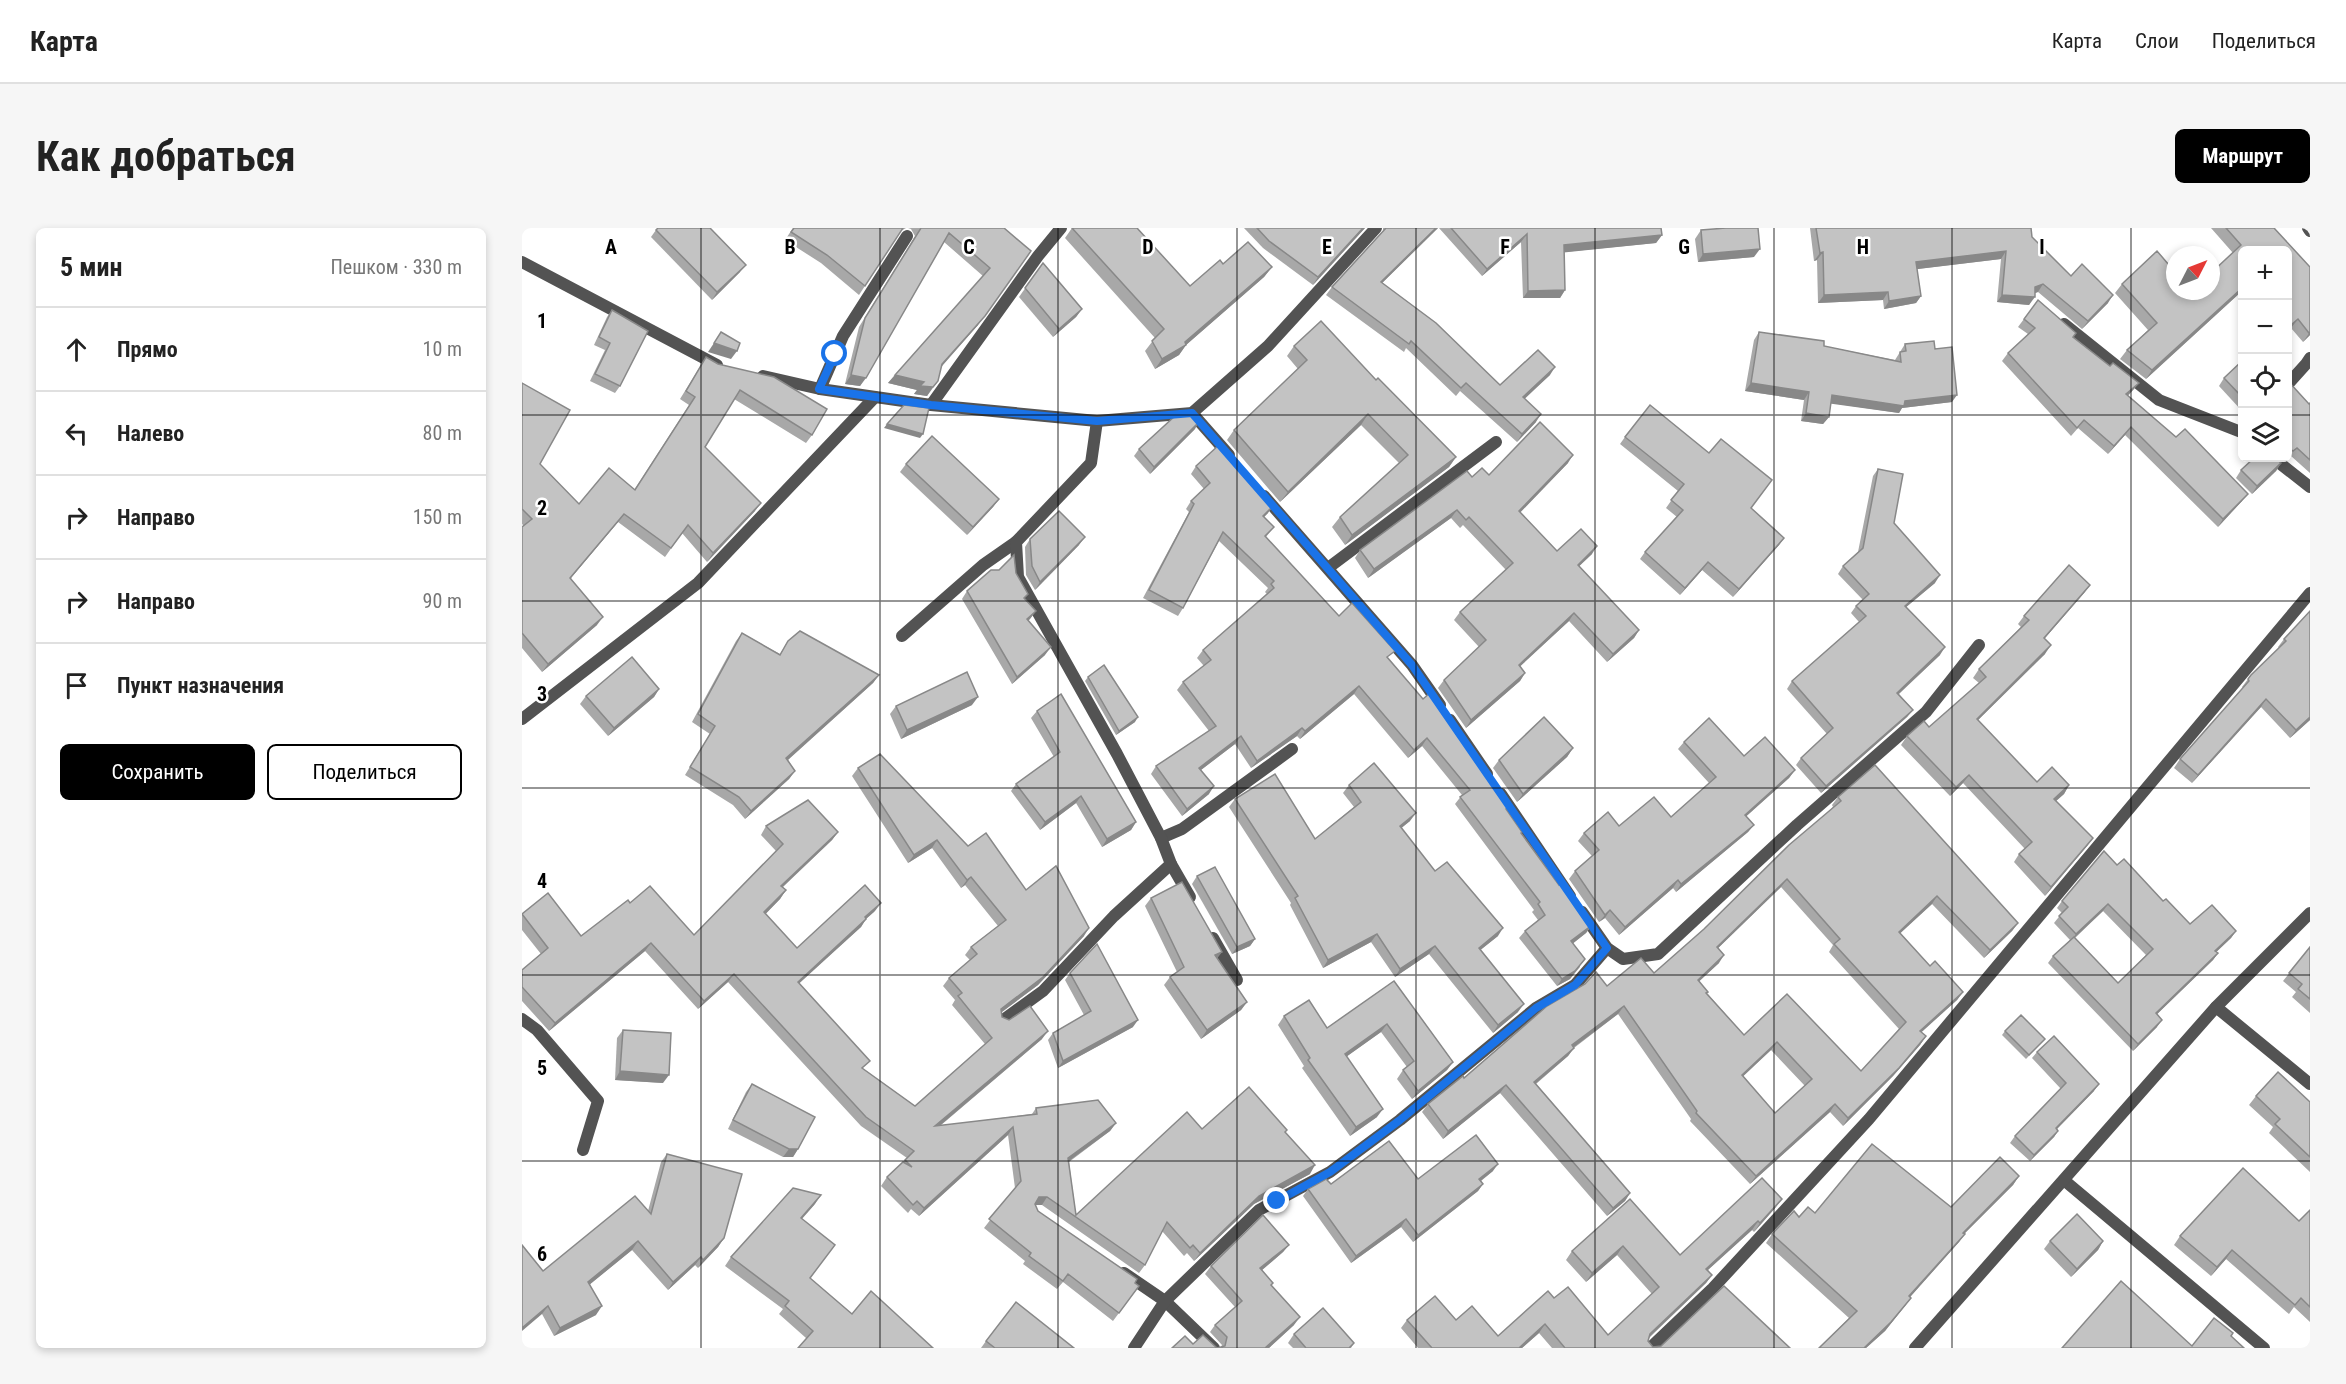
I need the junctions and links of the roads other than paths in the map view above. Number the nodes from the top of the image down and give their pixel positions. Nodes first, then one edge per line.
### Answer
1 (1061, 228) edge
2 (1376, 228) edge
3 (907, 236) dead end
4 (522, 262) edge
5 (2052, 313) edge
6 (2310, 358) edge
7 (725, 367) edge
8 (746, 372) edge
9 (2292, 380) edge
10 (819, 389) junction
11 (875, 398) junction
12 (931, 405) junction
13 (1192, 413) junction
14 (1097, 421) junction
15 (2238, 430) edge
16 (1496, 442) dead end
17 (2278, 462) edge
18 (1238, 465) edge
19 (1253, 482) edge
20 (2310, 487) edge
21 (1016, 542) junction
22 (1328, 568) junction
23 (2310, 593) edge
24 (902, 636) dead end
25 (1980, 645) dead end
26 (522, 719) edge
27 (1292, 749) edge
28 (1161, 838) junction
29 (1172, 864) junction
30 (2310, 913) edge
31 (1607, 948) junction
32 (1237, 980) dead end
33 (2216, 1006) junction
34 (522, 1019) edge
35 (1002, 1020) edge
36 (2310, 1084) edge
37 (583, 1150) dead end
38 (2065, 1181) junction
39 (1115, 1267) edge
40 (1165, 1301) junction
41 (1134, 1348) edge
42 (1214, 1348) edge
43 (1650, 1348) edge
44 (1917, 1348) edge
45 (2264, 1348) edge

1 - 12 street
2 - 13 street
3 - 10 street
4 - 7 street
5 - 15 street
6 - 9 street
8 - 10 street
10 - 11 street
11 - 12 street
11 - 26 street
12 - 14 street
13 - 14 street
13 - 18 street
14 - 21 street
16 - 22 street
17 - 20 street
19 - 22 street
21 - 24 street
21 - 28 street
22 - 31 street
23 - 43 street
25 - 31 street
27 - 28 street
28 - 29 street
29 - 32 street
29 - 35 street
30 - 33 street
31 - 40 street
33 - 36 street
33 - 38 street
34 - 37 street
38 - 44 street
38 - 45 street
39 - 40 street
40 - 41 street
40 - 42 street

